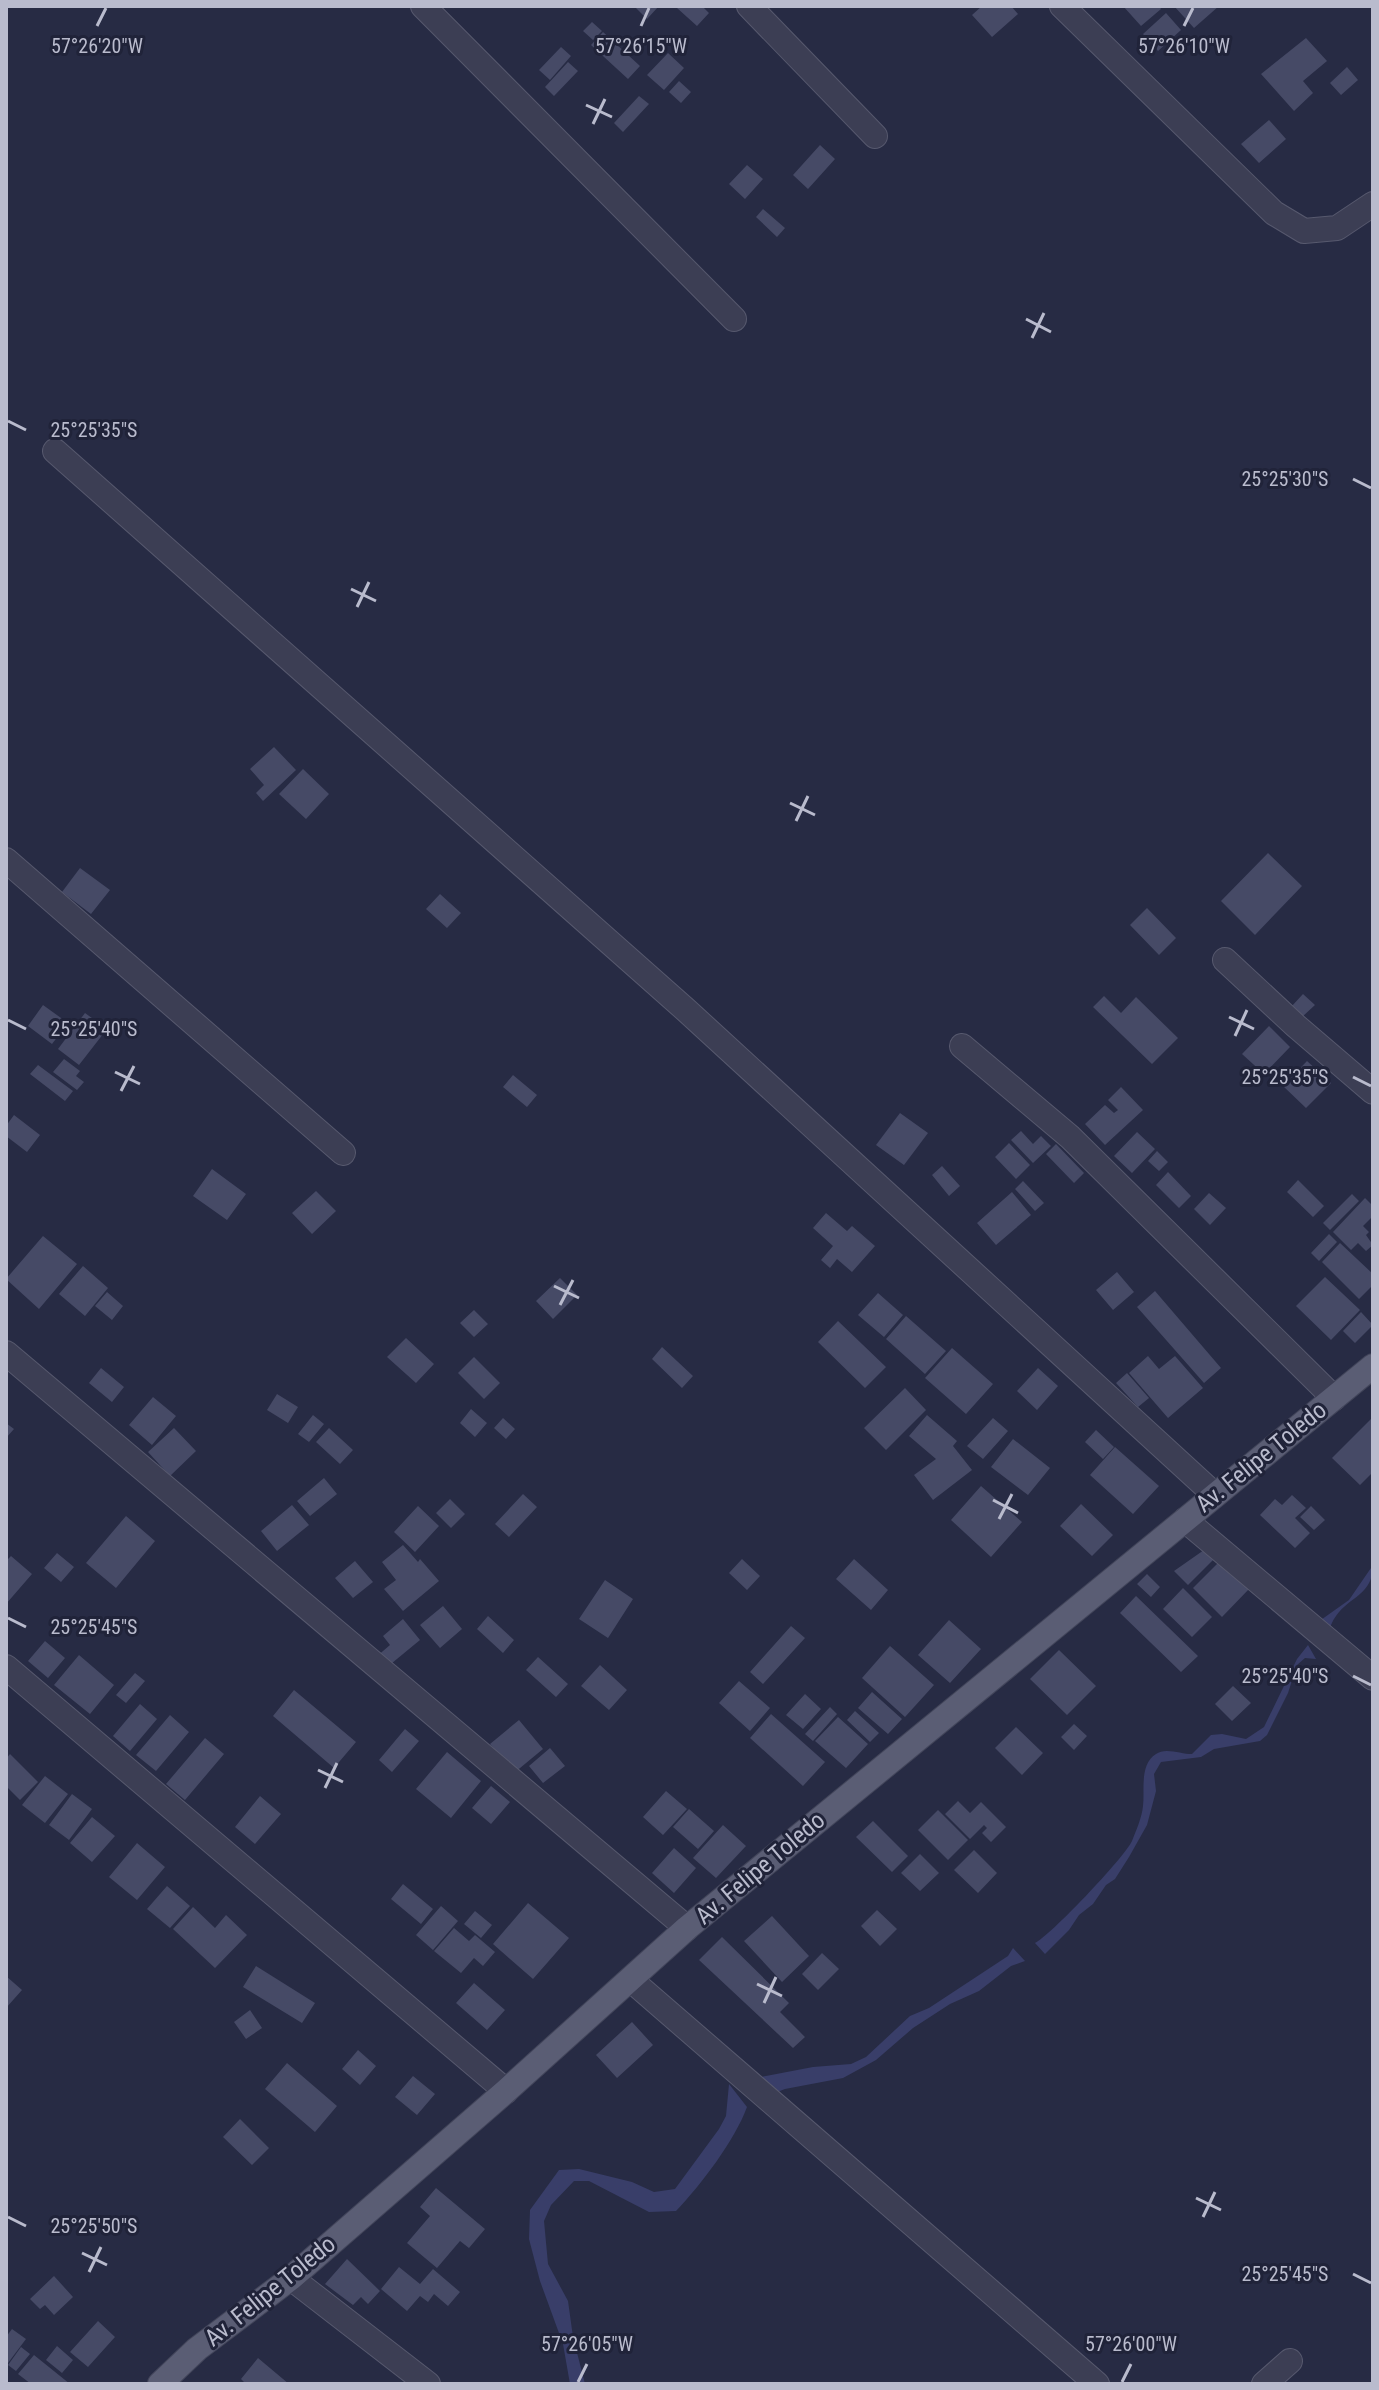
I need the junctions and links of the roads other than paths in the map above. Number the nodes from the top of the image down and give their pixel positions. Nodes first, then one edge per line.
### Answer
1 (423, 6) edge
2 (749, 6) edge
3 (1076, 10) edge
4 (875, 136) dead end
5 (1373, 204) edge
6 (734, 319) dead end
7 (55, 451) dead end
8 (6, 860) edge
9 (1225, 960) dead end
10 (962, 1046) dead end
11 (1373, 1092) edge
12 (343, 1153) dead end
13 (6, 1353) edge
14 (1373, 1366) edge
15 (1334, 1398) junction
16 (1215, 1495) junction
17 (1185, 1520) junction
18 (6, 1667) edge
19 (1373, 1678) edge
20 (687, 1928) junction
21 (631, 1980) junction
22 (506, 2091) junction
23 (291, 2278) junction
24 (1290, 2361) dead end
25 (160, 2384) edge
26 (428, 2384) edge
27 (1097, 2384) edge
28 (1264, 2384) edge

1 - 6 street
2 - 4 street
3 - 5 street
7 - 16 street
8 - 12 street
9 - 11 street
10 - 15 street
13 - 20 street
14 - 15 main road, Av. Felipe Toledo
15 - 16 main road, Av. Felipe Toledo
16 - 17 main road, Av. Felipe Toledo
17 - 19 street
17 - 20 main road, Av. Felipe Toledo
18 - 22 street
20 - 21 main road, Av. Felipe Toledo
21 - 22 main road, Av. Felipe Toledo
21 - 27 street
22 - 23 main road, Av. Felipe Toledo
23 - 25 main road, Av. Felipe Toledo
23 - 26 street
24 - 28 street

